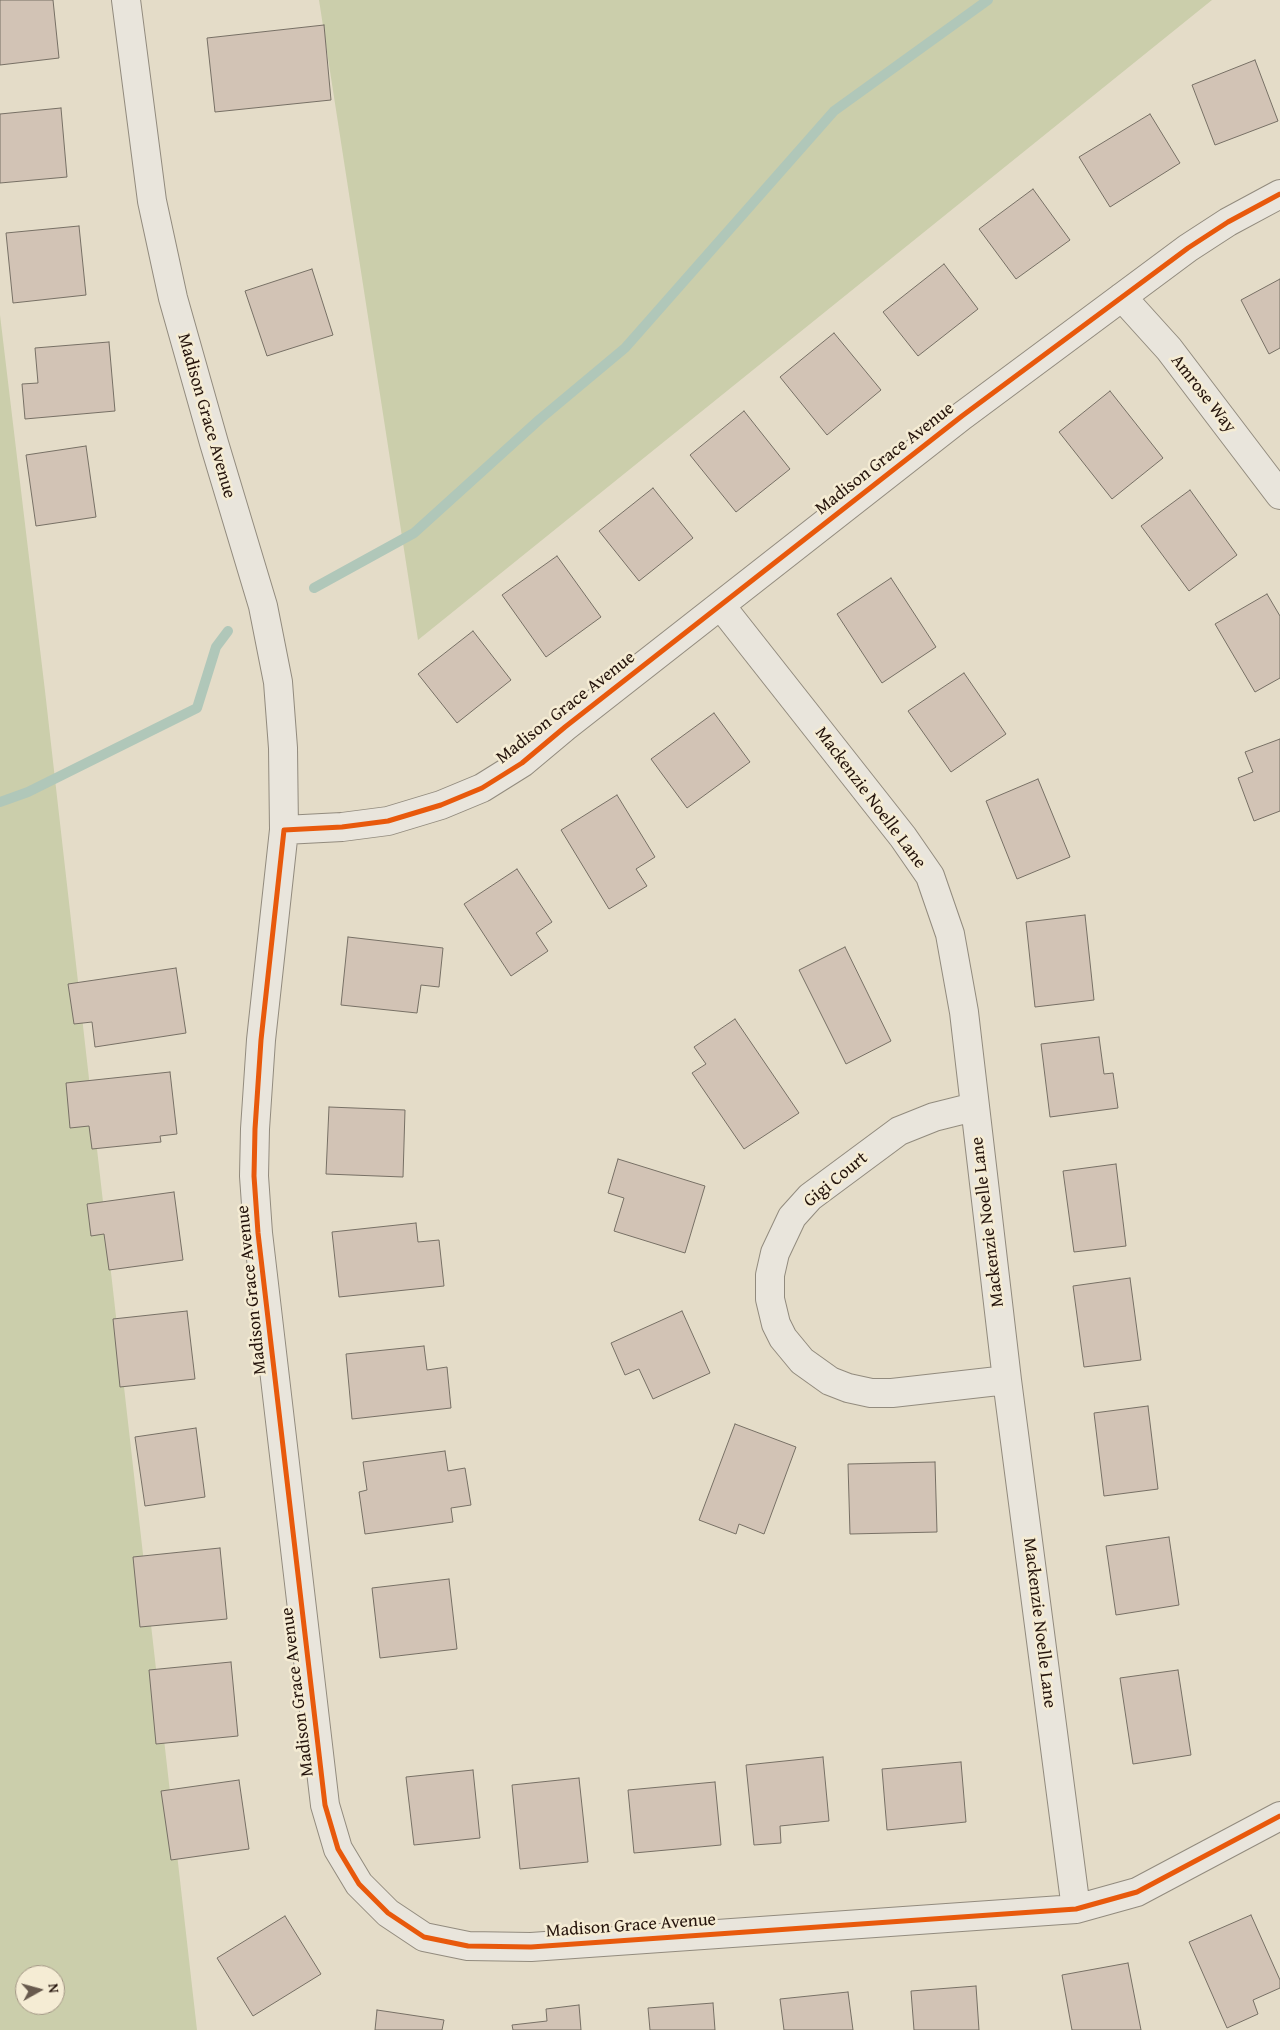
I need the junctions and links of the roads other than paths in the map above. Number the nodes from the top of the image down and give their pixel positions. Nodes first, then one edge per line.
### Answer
1 (126, 0) edge
2 (1280, 194) edge
3 (1122, 297) junction
4 (1280, 495) edge
5 (721, 606) junction
6 (284, 830) junction
7 (974, 1107) junction
8 (1007, 1380) junction
9 (1280, 1816) edge
10 (1076, 1909) junction

1 - 6 street, Madison Grace Avenue
2 - 3 street, Madison Grace Avenue
3 - 4 street, Amrose Way
3 - 5 street, Madison Grace Avenue
5 - 6 street, Madison Grace Avenue
5 - 7 street, Mackenzie Noelle Lane
6 - 10 street, Madison Grace Avenue
7 - 8 street, Mackenzie Noelle Lane
7 - 8 street, Gigi Court
8 - 10 street, Mackenzie Noelle Lane
9 - 10 street, Madison Grace Avenue

